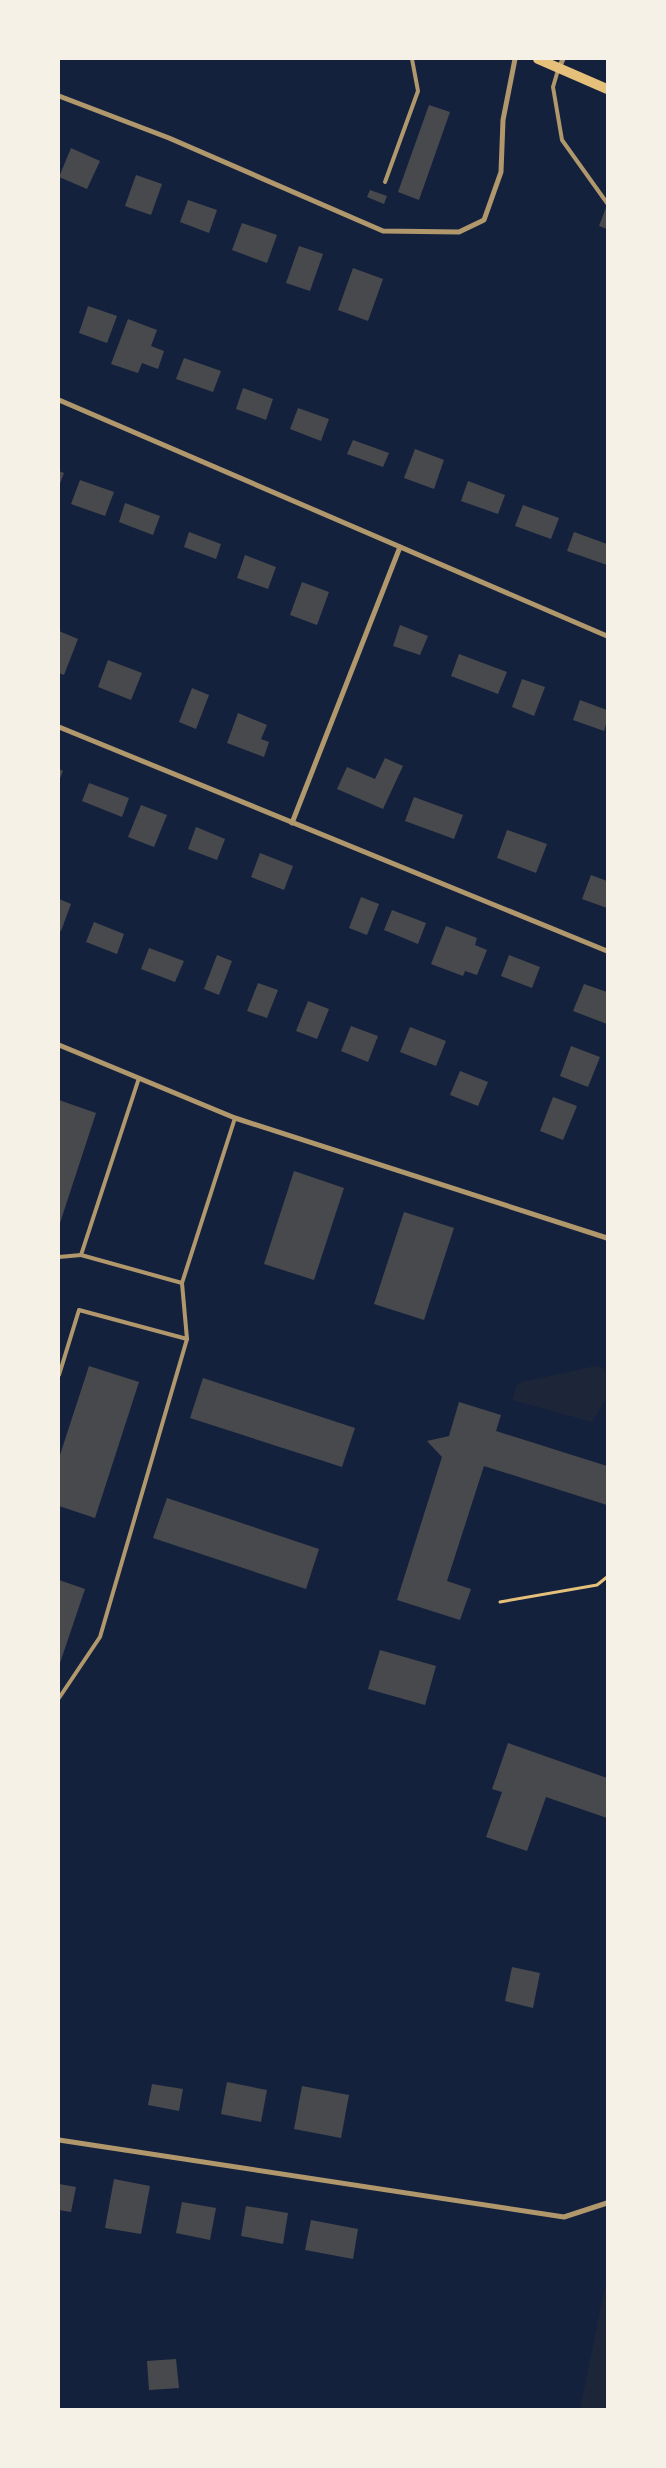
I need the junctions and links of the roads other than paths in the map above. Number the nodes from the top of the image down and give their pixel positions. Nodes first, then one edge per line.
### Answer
1 (412, 59) edge
2 (515, 59) edge
3 (538, 59) edge
4 (561, 63) edge
5 (607, 89) edge
6 (59, 96) edge
7 (385, 182) dead end
8 (607, 203) edge
9 (59, 400) edge
10 (400, 547) junction
11 (607, 636) edge
12 (59, 727) edge
13 (292, 823) junction
14 (607, 951) edge
15 (59, 1046) edge
16 (139, 1078) junction
17 (235, 1118) junction
18 (607, 1238) edge
19 (80, 1255) junction
20 (59, 1257) edge
21 (182, 1282) junction
22 (187, 1339) junction
23 (59, 1375) edge
24 (59, 1698) edge
25 (59, 2140) edge
26 (607, 2203) edge

1 - 7 lane
2 - 6 street
3 - 4 main road
4 - 5 main road
4 - 8 lane
9 - 10 street
10 - 11 street
10 - 13 street
12 - 13 street
13 - 14 street
15 - 16 street
16 - 17 street
16 - 19 lane
17 - 18 street
17 - 21 lane
19 - 20 lane
19 - 21 lane
21 - 22 lane
22 - 23 lane
22 - 24 lane
25 - 26 street

